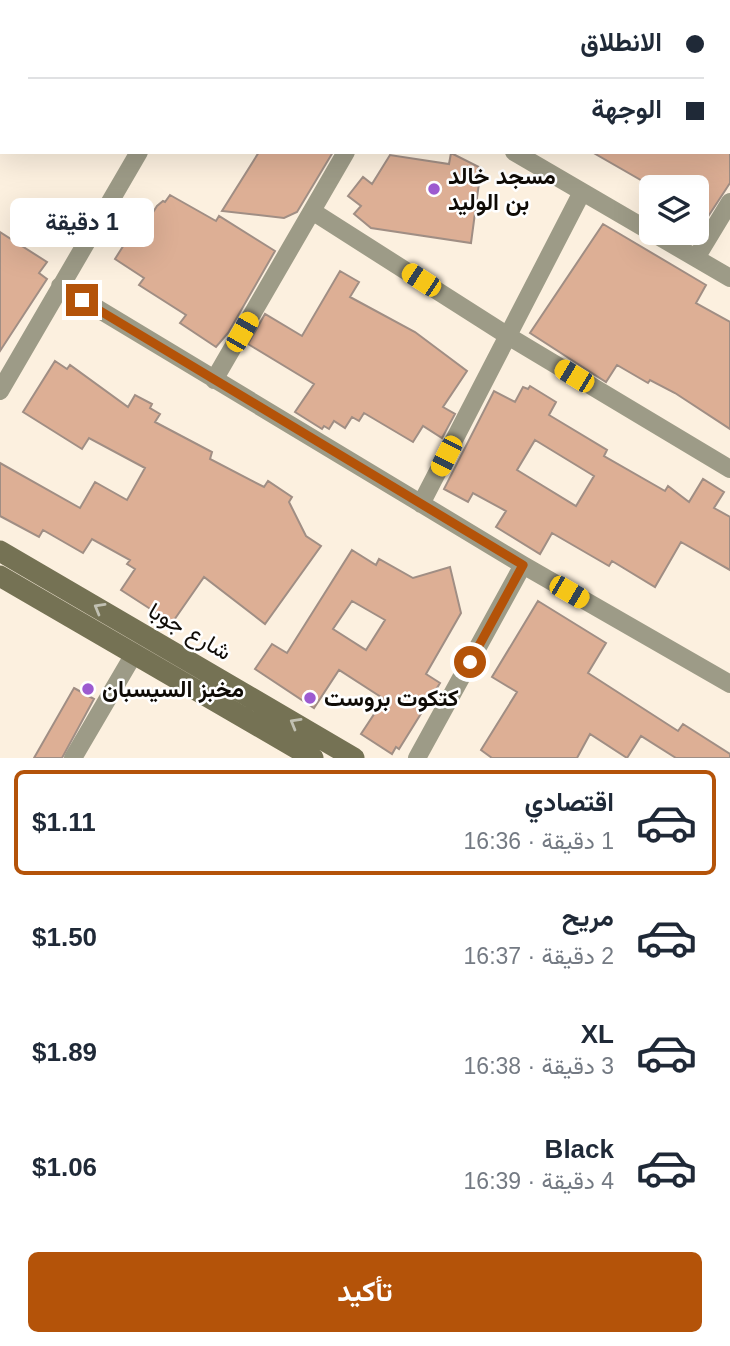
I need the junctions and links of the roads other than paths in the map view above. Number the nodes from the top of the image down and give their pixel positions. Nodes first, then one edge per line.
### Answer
1 (138, 154) edge
2 (345, 154) edge
3 (517, 154) edge
4 (582, 194) junction
5 (730, 202) edge
6 (312, 211) junction
7 (696, 258) junction
8 (730, 278) edge
9 (60, 286) junction
10 (508, 336) junction
11 (214, 380) junction
12 (0, 391) edge
13 (730, 469) edge
14 (421, 504) junction
15 (0, 551) edge
16 (523, 565) junction
17 (0, 576) edge
18 (134, 654) junction
19 (730, 684) edge
20 (74, 758) edge
21 (313, 758) edge
22 (354, 758) edge
23 (417, 758) edge

1 - 9 street
2 - 6 street
3 - 4 street
4 - 7 street
4 - 10 street
5 - 7 street
6 - 10 street
6 - 11 street
7 - 8 street
9 - 11 street
9 - 12 street
10 - 13 street
10 - 14 street
11 - 14 street
14 - 16 street
22 -> 15 street, شارع جوبا
16 - 19 street
16 - 23 street
17 - 18 street
18 - 20 street
18 - 21 street

